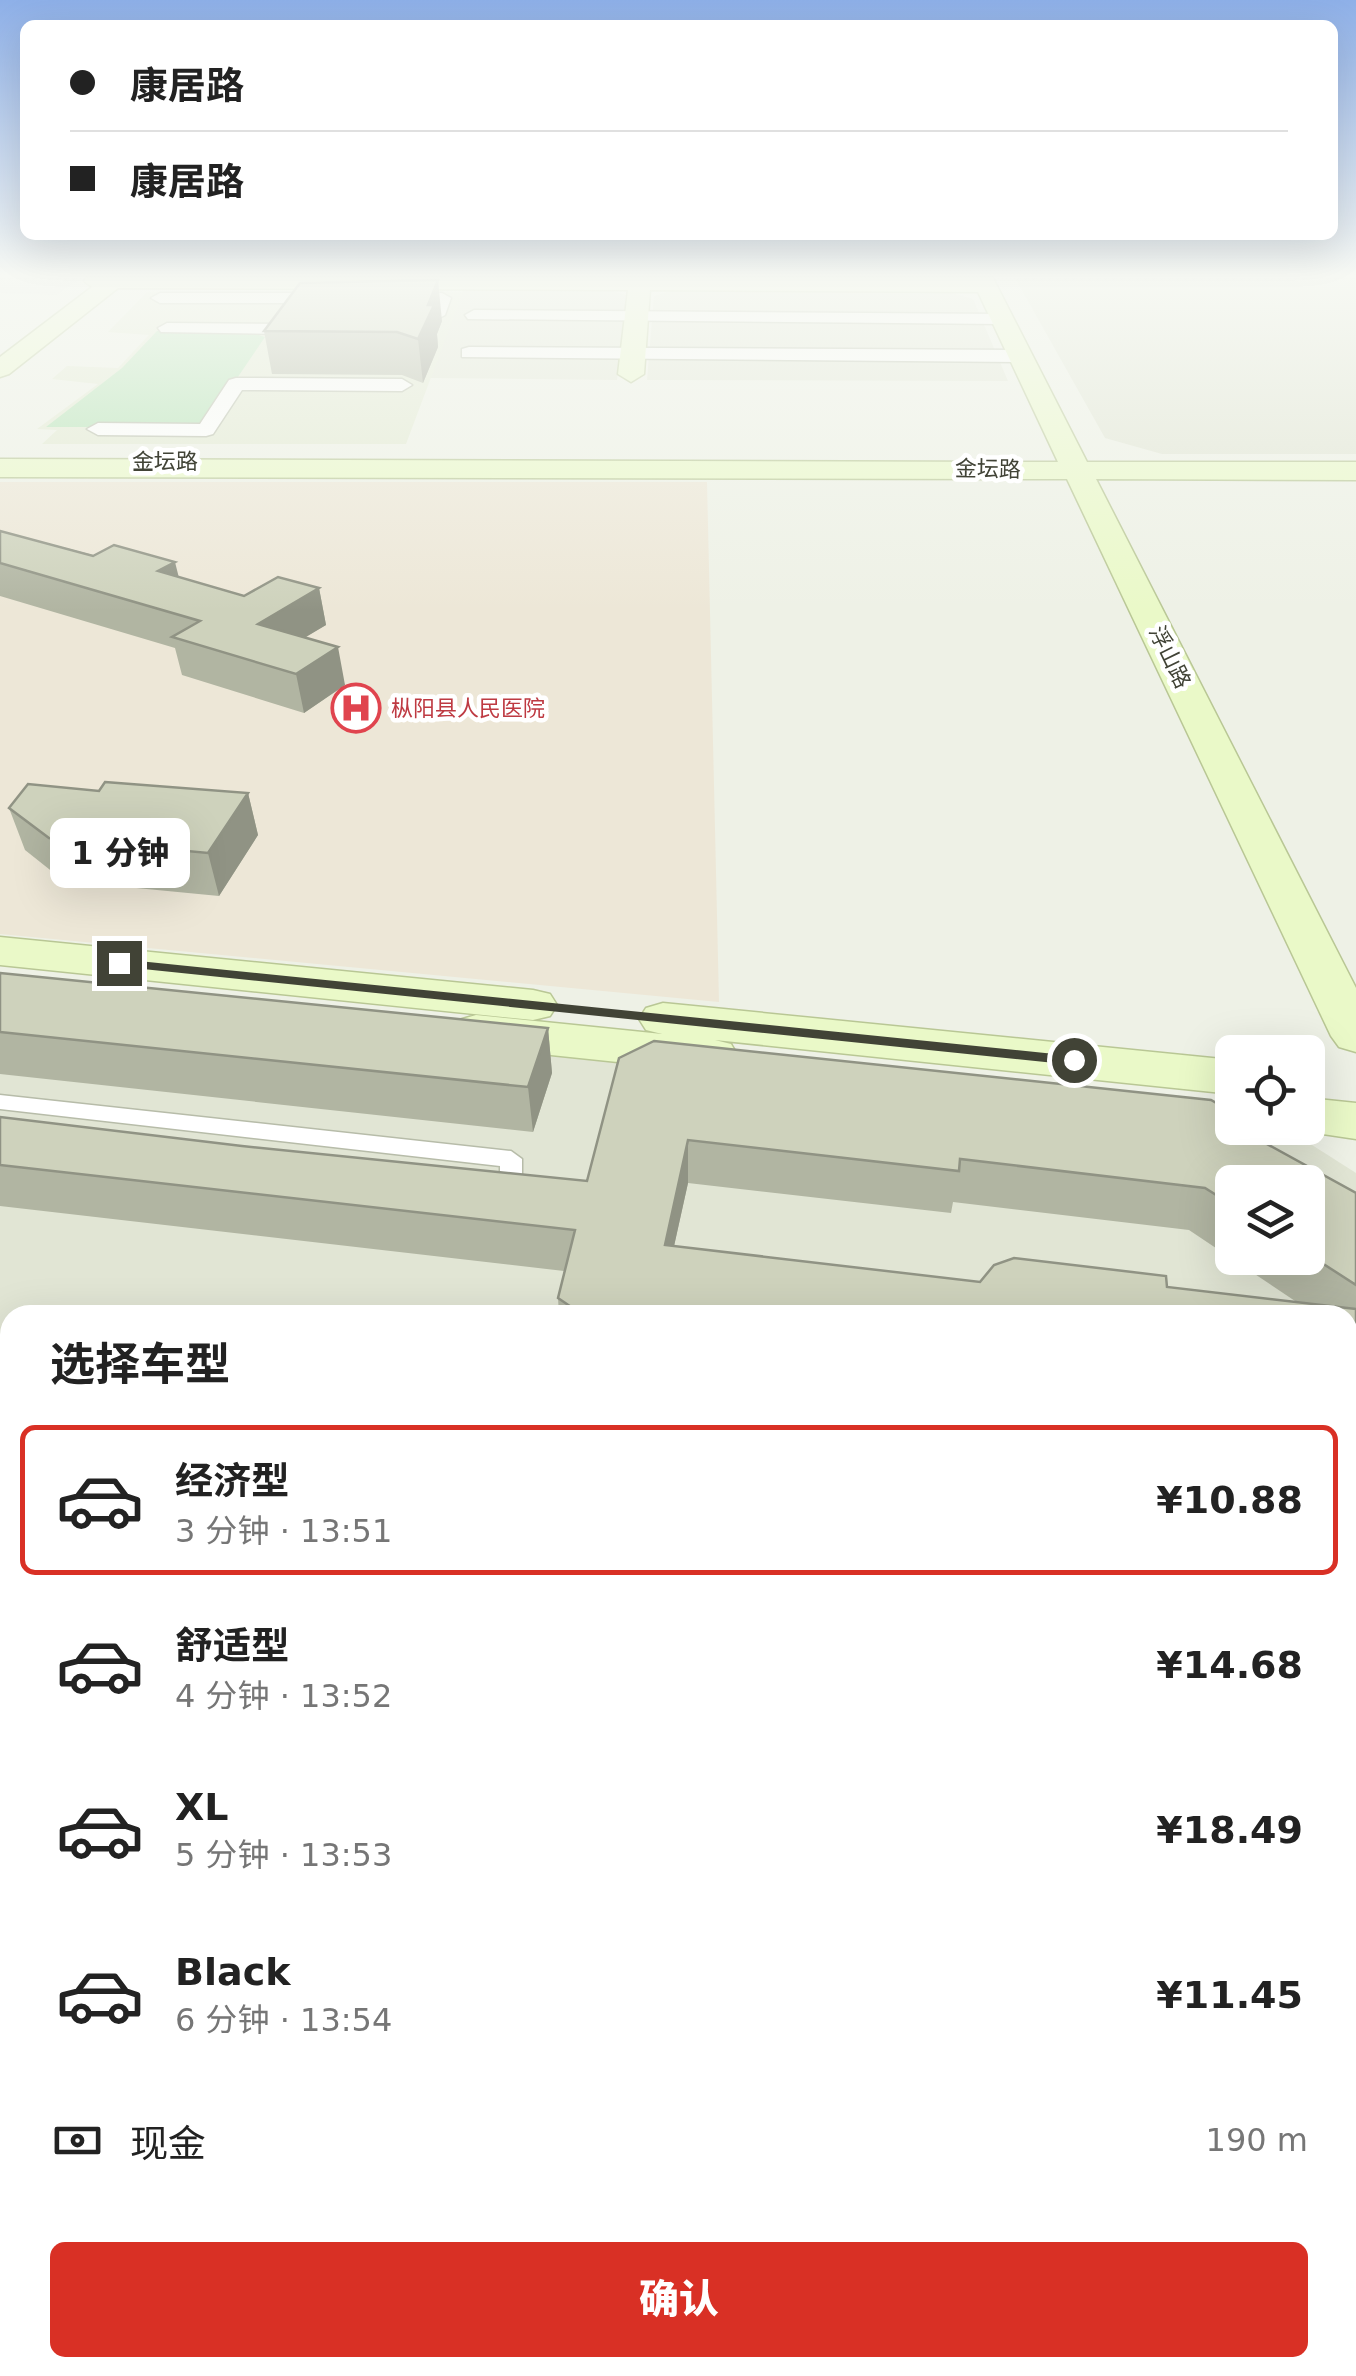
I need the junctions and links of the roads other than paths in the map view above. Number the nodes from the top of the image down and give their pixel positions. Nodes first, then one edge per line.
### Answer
1 (233, 389) edge
2 (1042, 389) edge
3 (1047, 389) edge
4 (98, 430) dead end
5 (180, 430) junction
6 (0, 460) edge
7 (153, 461) junction
8 (1356, 463) edge
9 (621, 464) junction
10 (1088, 466) junction
11 (0, 468) edge
12 (1356, 471) edge
13 (0, 951) edge
14 (1356, 955) edge
15 (0, 983) edge
16 (1356, 1036) edge
17 (1215, 1075) edge
18 (1325, 1086) edge
19 (1356, 1089) edge
20 (0, 1102) edge
21 (1215, 1107) edge
22 (68, 1110) junction
23 (1325, 1118) edge
24 (1356, 1122) edge
25 (206, 1124) junction
26 (51, 1136) edge
27 (366, 1142) junction
28 (191, 1151) edge
29 (356, 1170) edge
30 (472, 1182) edge

1 - 5 street
2 - 10 main road, 浮山路
3 - 10 main road, 浮山路
4 - 5 street
5 - 7 street
6 - 7 main road, 金坛路
7 - 9 main road, 金坛路
8 - 10 main road, 金坛路
9 - 10 main road, 金坛路
9 - 11 main road, 金坛路
10 - 12 main road, 金坛路
10 - 14 main road, 浮山路
10 - 16 main road, 浮山路
13 - 17 main road
15 - 21 main road
18 - 19 main road
20 - 22 lane
22 - 25 lane
22 - 26 lane
23 - 24 main road
25 - 27 lane
25 - 28 lane
27 - 29 lane
27 - 30 lane

